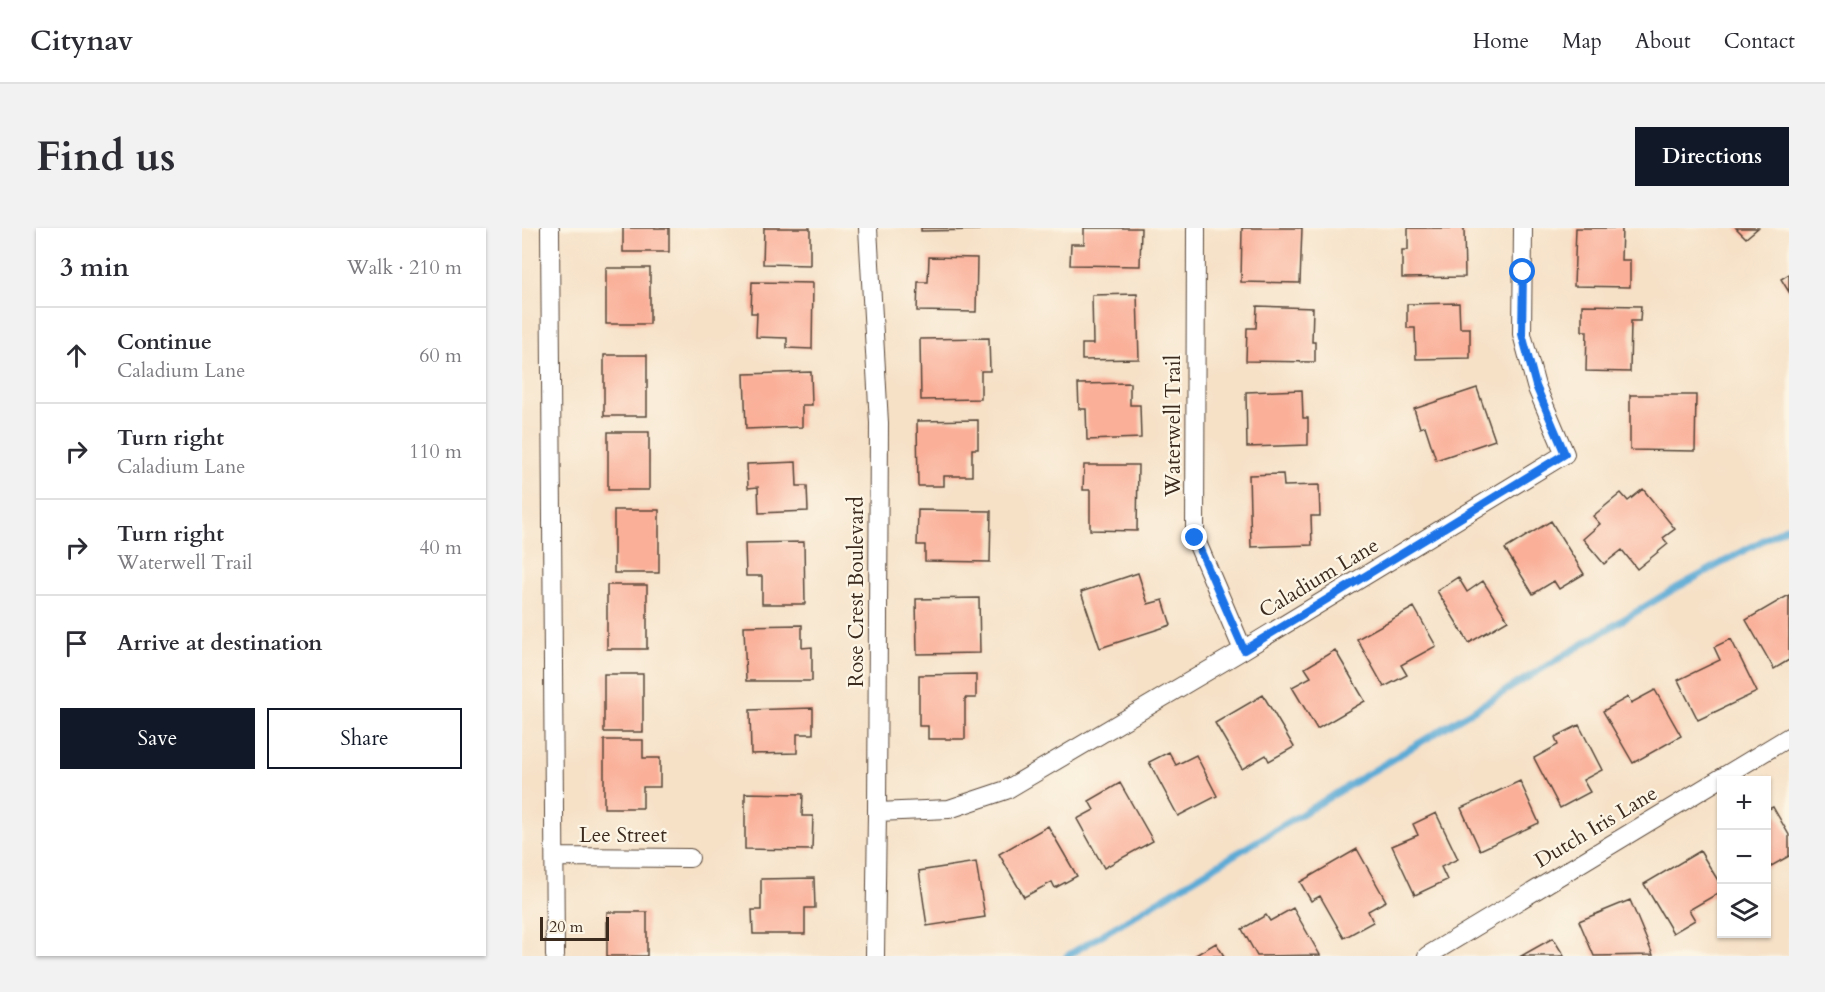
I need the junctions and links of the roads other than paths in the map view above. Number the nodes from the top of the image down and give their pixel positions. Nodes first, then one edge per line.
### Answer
1 (550, 228) edge
2 (868, 228) edge
3 (1196, 228) edge
4 (1523, 228) edge
5 (1244, 650) junction
6 (1789, 737) edge
7 (878, 812) junction
8 (555, 857) junction
9 (690, 858) dead end
10 (555, 956) edge
11 (874, 956) edge
12 (1426, 956) edge

1 - 8 street
2 - 7 street, Rose Crest Boulevard
3 - 5 street, Waterwell Trail
4 - 5 street, Caladium Lane
5 - 7 street, Caladium Lane
6 - 12 street, Dutch Iris Lane
7 - 11 street, Rose Crest Boulevard
8 - 9 street, Lee Street
8 - 10 street

